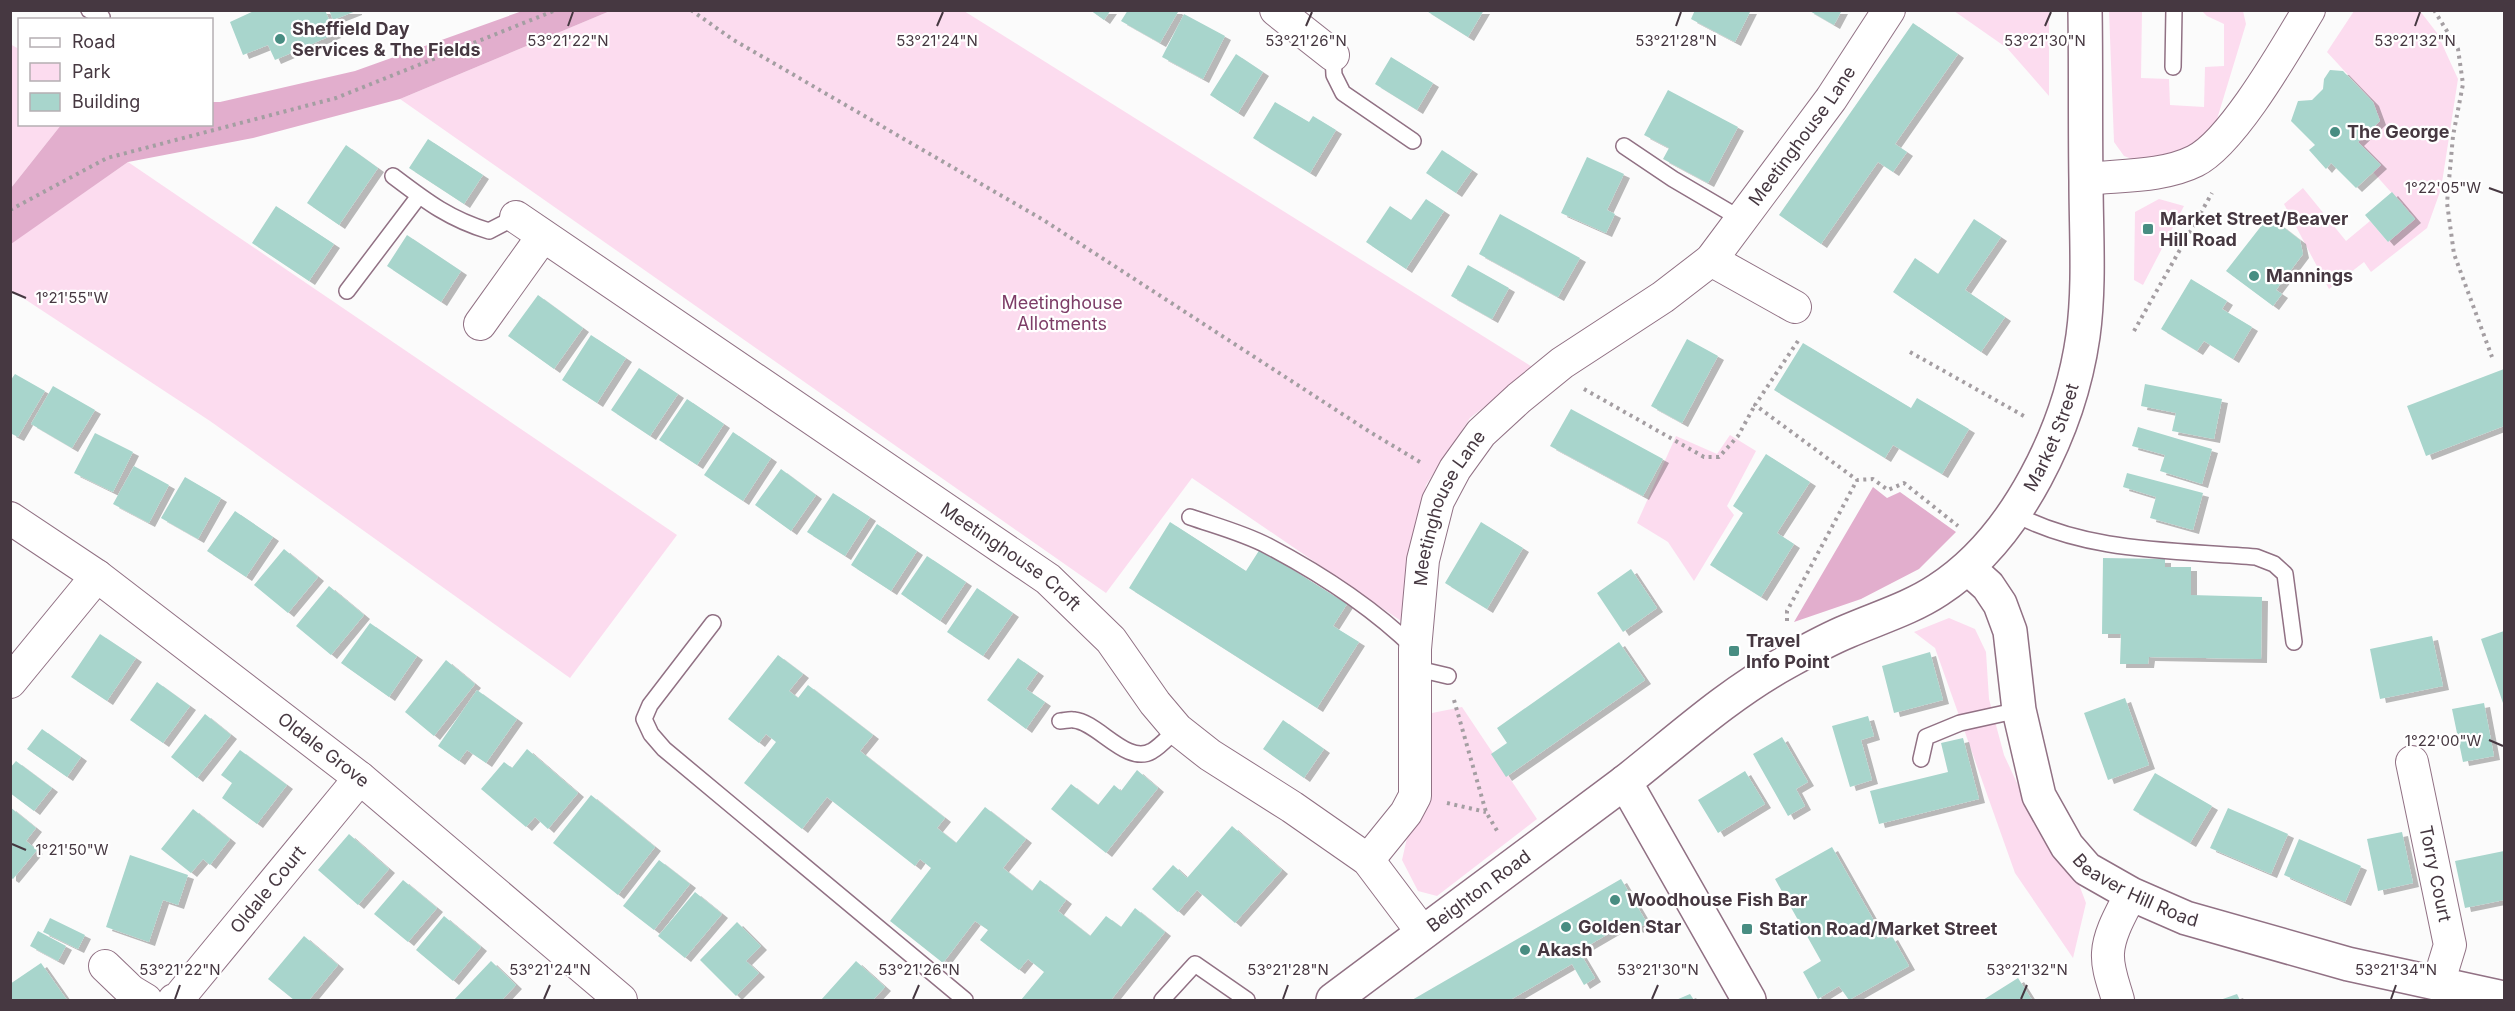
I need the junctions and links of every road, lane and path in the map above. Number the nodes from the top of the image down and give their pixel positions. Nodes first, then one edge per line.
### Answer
1 (556, 10) edge
2 (691, 10) edge
3 (1276, 10) edge
4 (1889, 10) edge
5 (2085, 10) edge
6 (2174, 10) edge
7 (2434, 10) edge
8 (2304, 12) edge
9 (1332, 55) joint
10 (2173, 67) dead end
11 (1413, 141) dead end
12 (1624, 146) dead end
13 (393, 176) dead end
14 (2086, 179) junction
15 (2214, 190) dead end
16 (419, 196) junction
17 (10, 210) edge
18 (516, 217) joint
19 (1742, 219) junction
20 (543, 236) junction
21 (1711, 260) junction
22 (347, 291) dead end
23 (1795, 307) joint
24 (480, 324) dead end
25 (2134, 332) dead end
26 (1910, 351) dead end
27 (2492, 357) dead end
28 (1562, 363) junction
29 (1755, 405) junction
30 (2024, 416) dead end
31 (1450, 479) junction
32 (1857, 480) junction
33 (2013, 513) junction
34 (1190, 517) dead end
35 (10, 518) edge
36 (1977, 558) junction
37 (97, 576) junction
38 (712, 623) dead end
39 (2294, 642) dead end
40 (1415, 659) junction
41 (1786, 662) junction
42 (1448, 676) joint
43 (10, 682) edge
44 (2019, 710) junction
45 (1060, 721) dead end
46 (1177, 729) junction
47 (1921, 759) dead end
48 (2412, 762) dead end
49 (360, 778) junction
50 (1625, 782) junction
51 (1436, 801) dead end
52 (1486, 812) junction
53 (1368, 860) junction
54 (1516, 863) junction
55 (2131, 894) junction
56 (1423, 933) junction
57 (105, 966) dead end
58 (2438, 984) junction
59 (1352, 994) edge
60 (2498, 998) edge
61 (146, 1000) edge
62 (174, 1000) edge
63 (621, 1000) edge
64 (965, 1000) edge
65 (1162, 1000) edge
66 (1247, 1000) edge
67 (1749, 1000) edge
68 (2118, 1000) edge

1 - 17 path
2 - 31 path
3 - 9 street
4 - 19 street, Meetinghouse Lane
5 - 14 main road, Market Street
6 - 10 lane
7 - 27 path
8 - 14 street
9 - 11 lane
12 - 19 lane
13 - 16 lane
14 - 33 main road, Market Street
15 - 25 path
16 - 18 lane
16 - 22 lane
18 - 20 street, Meetinghouse Croft
19 - 21 street, Meetinghouse Lane
20 - 24 street
20 - 46 street, Meetinghouse Croft
21 - 23 street
21 - 28 street, Meetinghouse Lane
23 - 29 path
26 - 30 path
28 - 29 path
28 - 31 street, Meetinghouse Lane
29 - 32 path
31 - 40 street, Meetinghouse Lane
32 - 36 path
32 - 41 path
33 - 36 main road, Market Street
33 - 39 lane
34 - 40 lane
35 - 37 street, Oldale Grove
36 - 41 main road, Market Street
36 - 44 main road, Beaver Hill Road
37 - 43 street
37 - 49 street, Oldale Grove
38 - 64 lane
40 - 42 lane
40 - 53 street, Meetinghouse Lane
41 - 50 main road, Market Street
42 - 52 path
44 - 47 lane
44 - 55 main road, Beaver Hill Road
45 - 46 lane
46 - 53 street, Meetinghouse Croft
48 - 58 street, Torry Court
49 - 62 street, Oldale Court
49 - 63 street, Oldale Grove
50 - 54 main road, Beighton Road
50 - 67 main road
51 - 52 path
52 - 54 path
53 - 56 street, Meetinghouse Croft
54 - 56 main road, Beighton Road
55 - 58 main road, Beaver Hill Road
55 - 68 street
56 - 59 main road, Beighton Road
57 - 61 street
58 - 60 main road, Beaver Hill Road
65 - 66 lane

